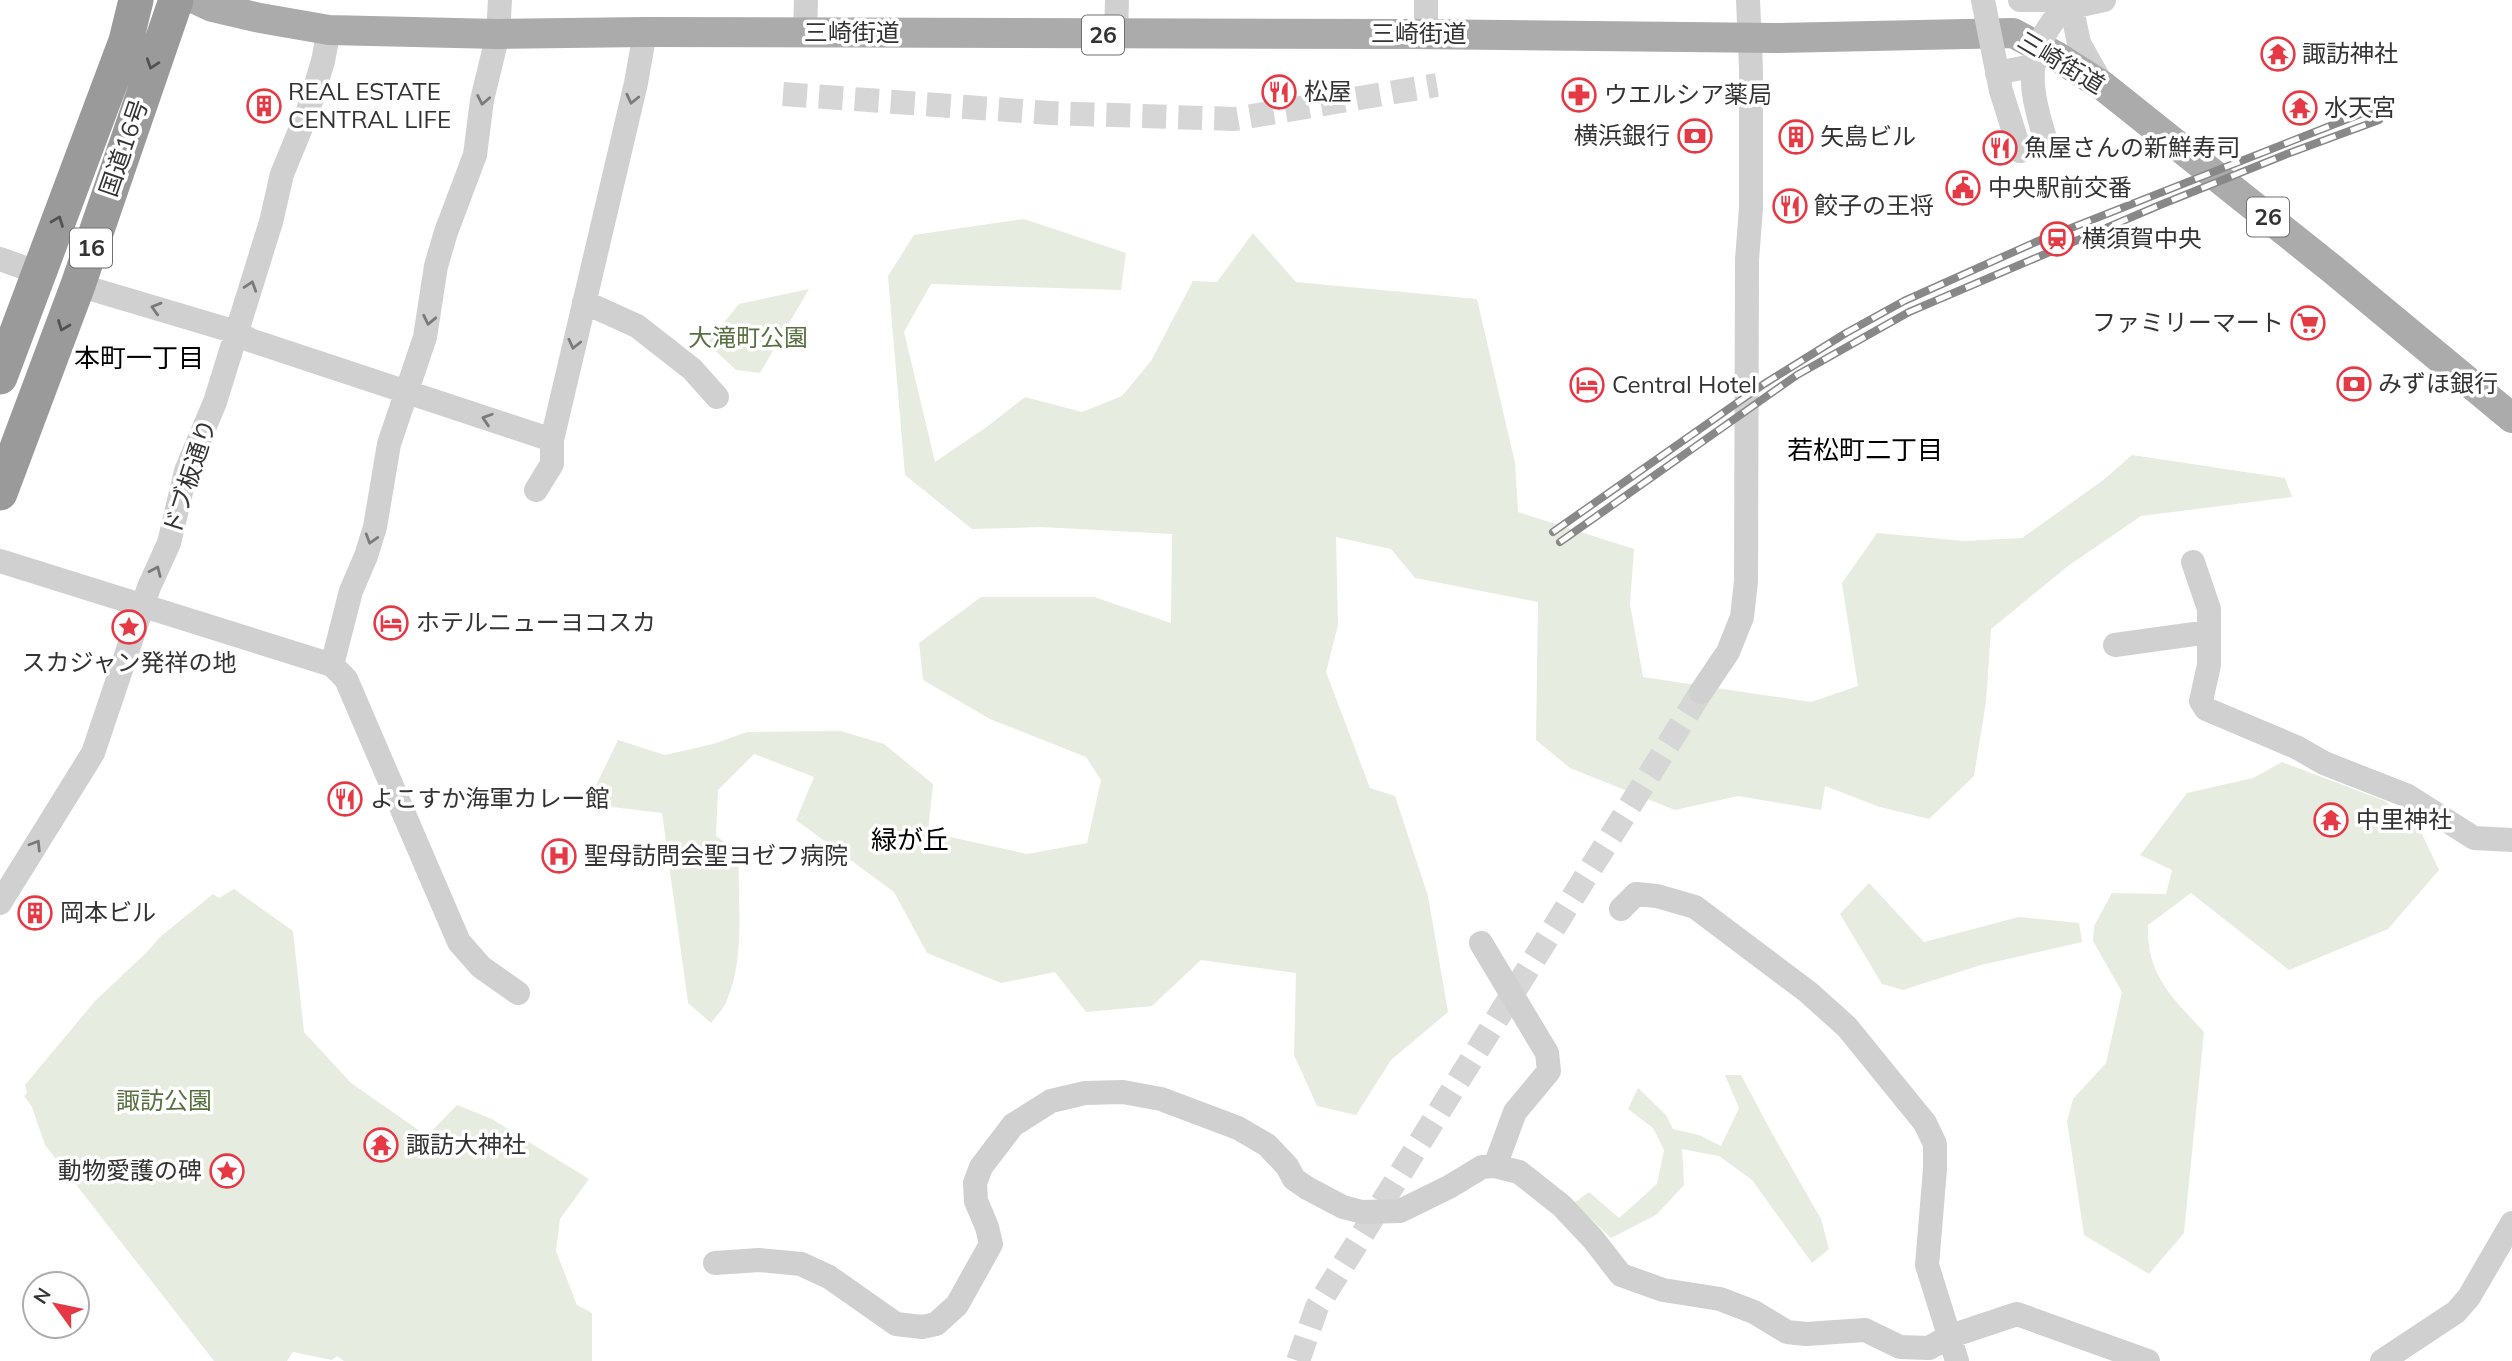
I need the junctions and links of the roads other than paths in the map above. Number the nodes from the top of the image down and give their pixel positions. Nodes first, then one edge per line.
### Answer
1 (136, 0) edge
2 (176, 0) edge
3 (197, 0) edge
4 (500, 0) edge
5 (806, 0) edge
6 (1117, 0) edge
7 (1426, 0) edge
8 (1748, 0) edge
9 (1983, 0) edge
10 (2021, 0) edge
11 (2104, 0) edge
12 (2066, 2) edge
13 (329, 30) junction
14 (645, 32) junction
15 (805, 33) junction
16 (2013, 33) junction
17 (498, 34) junction
18 (1426, 34) junction
19 (1116, 35) junction
20 (1750, 37) junction
21 (2032, 66) junction
22 (1997, 73) junction
23 (2103, 86) junction
24 (2045, 138) dead end
25 (2020, 151) dead end
26 (0, 259) edge
27 (39, 273) junction
28 (78, 285) junction
29 (583, 302) junction
30 (236, 332) junction
31 (0, 377) edge
32 (408, 392) junction
33 (717, 397) dead end
34 (2512, 418) edge
35 (552, 440) junction
36 (536, 490) dead end
37 (0, 493) edge
38 (0, 562) edge
39 (2193, 562) dead end
40 (142, 607) junction
41 (2209, 632) junction
42 (2115, 645) dead end
43 (332, 665) junction
44 (1701, 692) tunnel mouth
45 (2512, 840) edge
46 (0, 903) edge
47 (1621, 909) dead end
48 (1481, 943) dead end
49 (518, 993) dead end
50 (1495, 1166) junction
51 (2512, 1223) edge
52 (715, 1263) dead end
53 (1948, 1337) junction
54 (1957, 1361) edge
55 (2148, 1361) edge
56 (2382, 1361) edge

27 -> 1 highway, 国道16号 / 16
2 -> 28 highway, 国道16号 / 16
3 - 13 main road, 三崎街道 / 26
4 - 17 street
5 - 15 street
6 - 19 street
7 - 18 street
8 - 20 street
9 - 22 street, bridge
10 - 12 street, bridge
10 - 16 street
11 - 12 street
12 - 21 street, bridge
12 - 23 street
13 - 17 main road, 三崎街道 / 26
30 -> 13 street, ドブ板通り
14 - 15 main road, 三崎街道 / 26
14 - 17 main road, 三崎街道 / 26
14 -> 29 street
15 - 19 main road, 三崎街道 / 26
16 - 20 main road, 三崎街道 / 26
16 - 23 main road, 三崎街道 / 26
17 -> 32 street
18 - 19 main road, 三崎街道 / 26
18 - 20 main road, 三崎街道 / 26
20 - 44 street
21 - 22 street
21 - 24 street, bridge
22 - 25 street, bridge
23 - 34 main road, 三崎街道 / 26
26 - 27 street
27 - 31 highway, 国道16号 / 16
30 -> 28 street
28 -> 37 highway, 国道16号 / 16
29 - 33 street
29 -> 35 street
30 - 32 street
40 -> 30 street, ドブ板通り
35 -> 32 street
32 -> 43 street
35 - 36 street
38 - 40 street
39 - 41 street
40 - 43 street
46 -> 40 street, ドブ板通り
41 - 42 street
41 - 45 street
43 - 49 street
47 - 53 street
48 - 50 street
50 - 52 street
50 - 53 street
51 - 56 street
53 - 54 street
53 - 55 street

